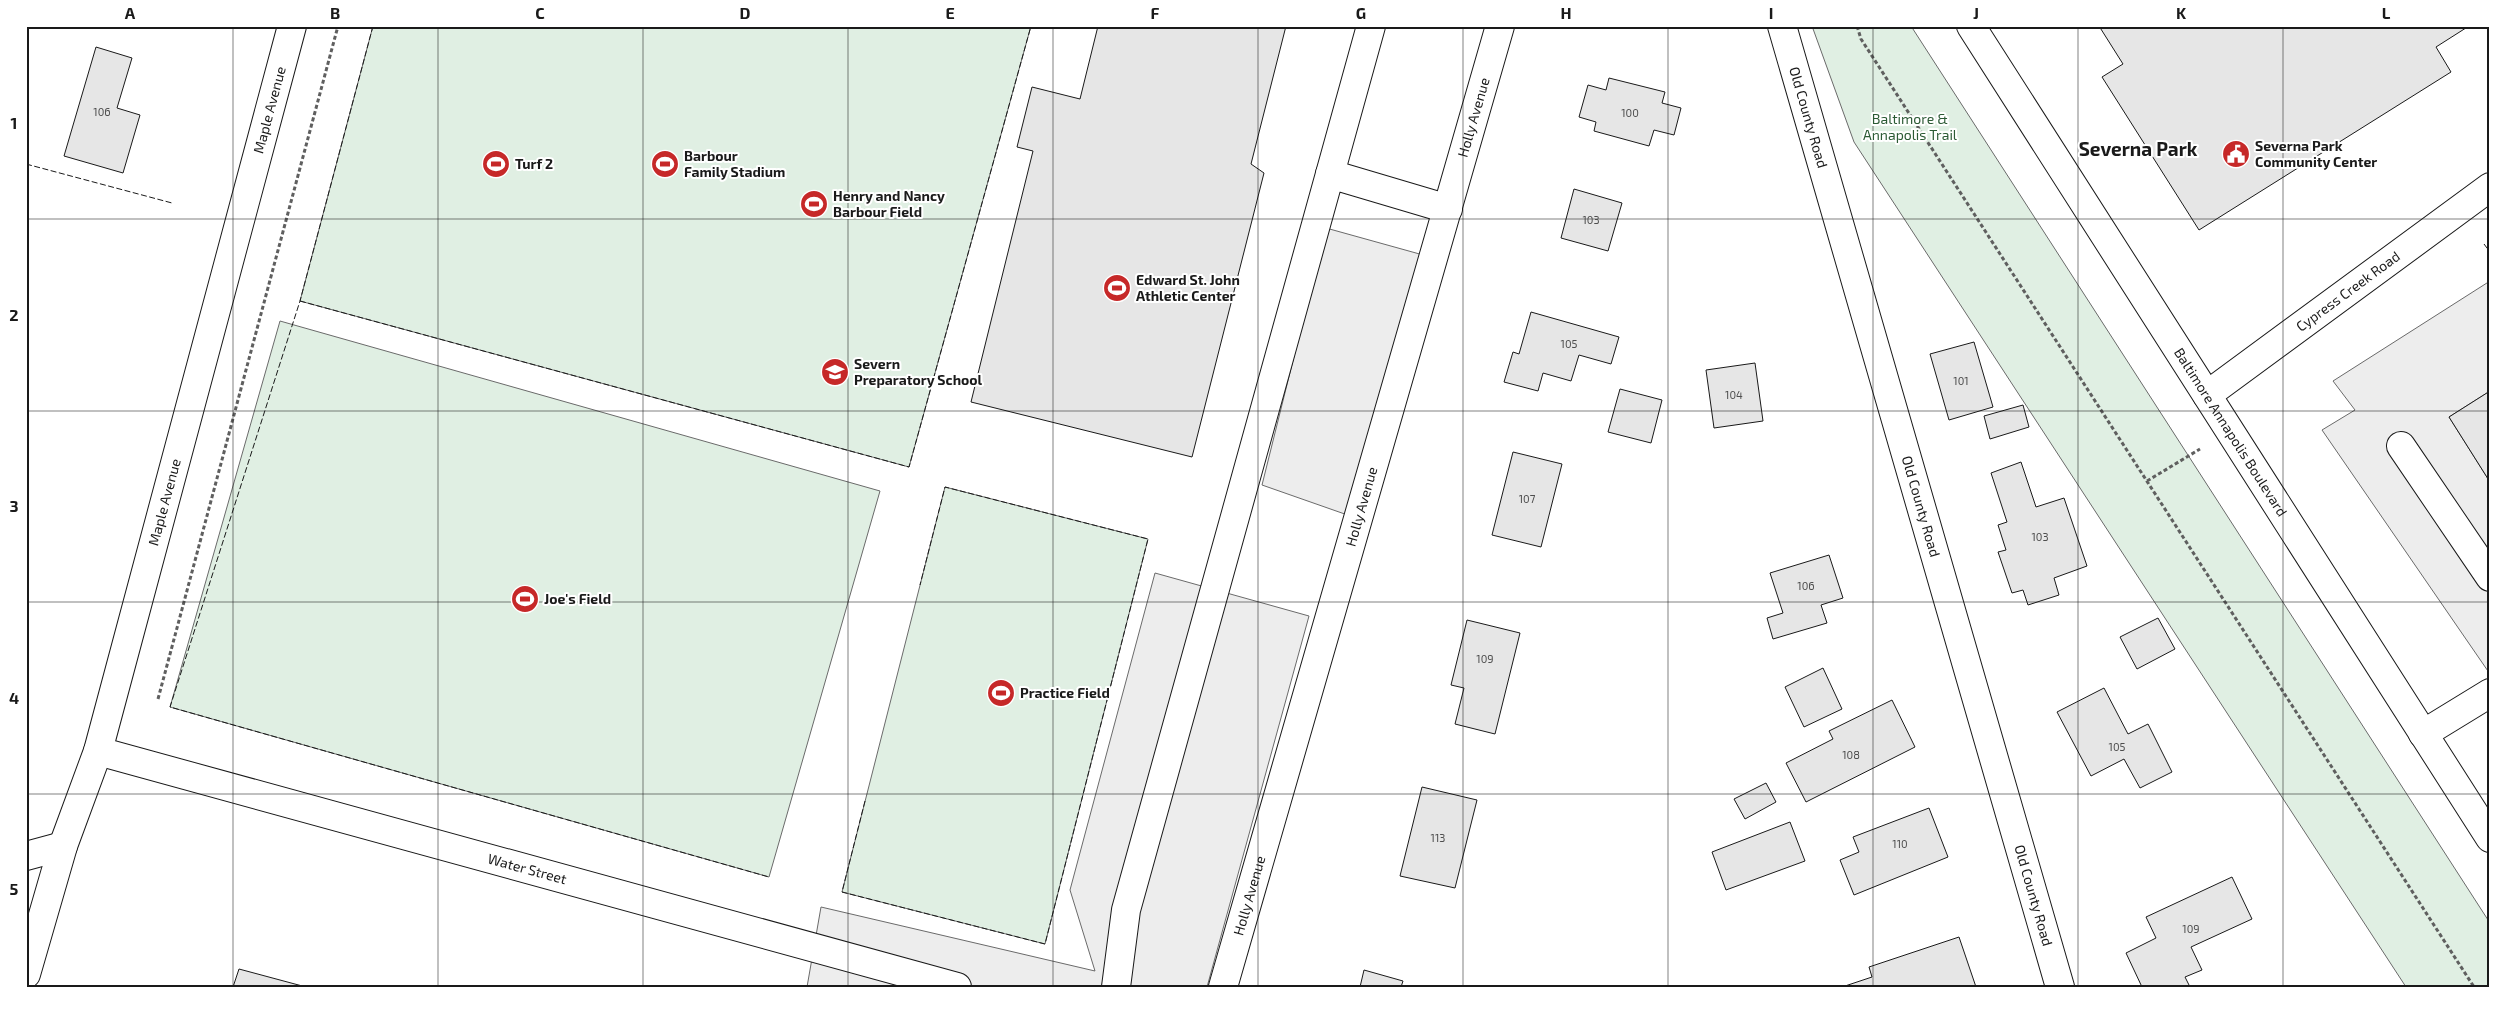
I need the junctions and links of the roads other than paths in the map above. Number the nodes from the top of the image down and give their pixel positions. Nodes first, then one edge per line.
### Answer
1 (292, 26) edge
2 (1370, 26) edge
3 (1500, 26) edge
4 (1782, 26) edge
5 (1971, 26) edge
6 (1330, 174) junction
7 (2490, 187) edge
8 (1448, 209) junction
9 (2207, 395) junction
10 (2401, 446) dead end
11 (2490, 577) edge
12 (2490, 694) edge
13 (2423, 734) junction
14 (98, 751) junction
15 (2490, 838) edge
16 (62, 846) junction
17 (26, 856) edge
18 (26, 974) edge
19 (957, 987) edge
20 (1116, 987) edge
21 (1223, 987) edge
22 (2060, 987) edge

1 - 14 street, Maple Avenue
2 - 6 street
3 - 8 street, Holly Avenue
4 - 22 street, Old County Road
5 - 9 street, Baltimore Annapolis Boulevard
6 - 8 street
6 - 20 street
7 - 9 street, Cypress Creek Road
8 - 21 street, Holly Avenue
9 - 13 street, Baltimore Annapolis Boulevard
10 - 11 street
12 - 13 street
13 - 15 street, Baltimore Annapolis Boulevard
14 - 16 street, Maple Avenue
14 - 19 street, Water Street
16 - 17 street
16 - 18 street, Maple Avenue

